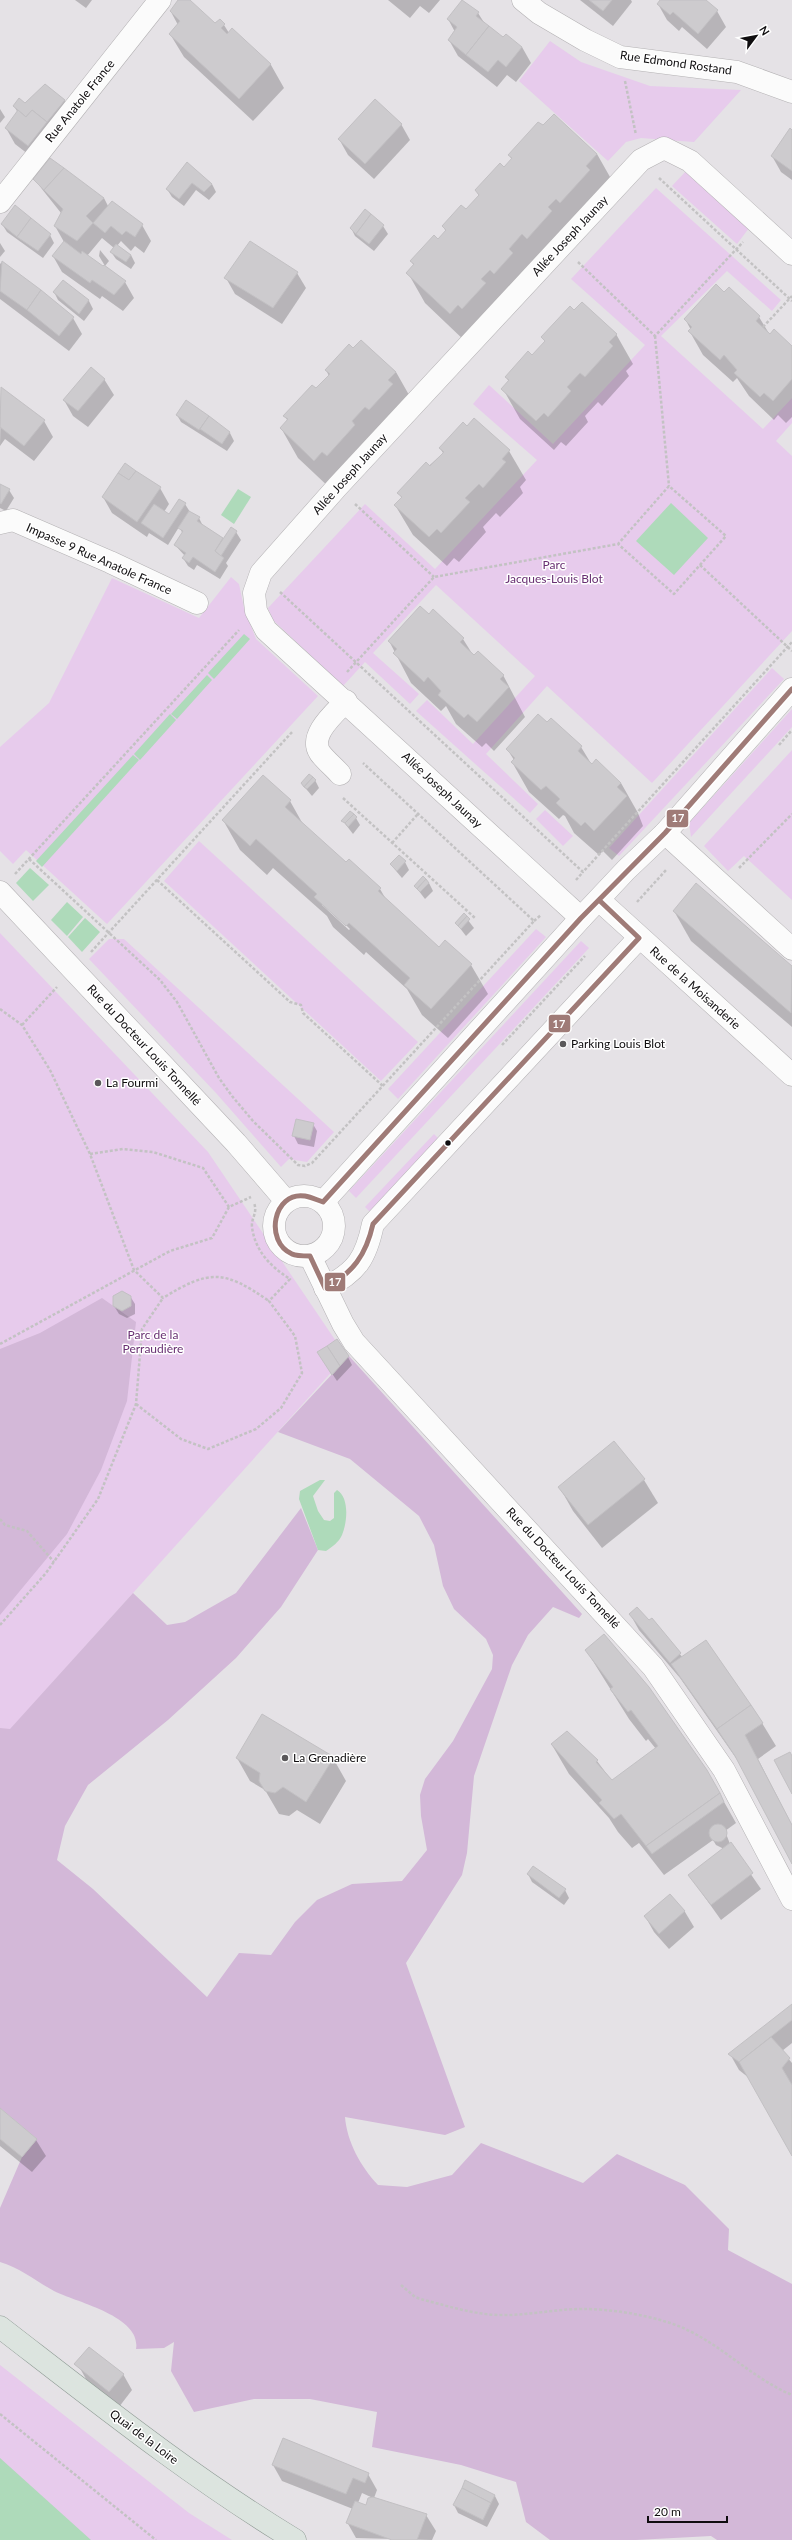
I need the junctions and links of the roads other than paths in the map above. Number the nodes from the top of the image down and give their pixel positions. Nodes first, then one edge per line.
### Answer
1 (160, 0) edge
2 (523, 0) edge
3 (792, 92) edge
4 (0, 202) edge
5 (792, 254) edge
6 (0, 523) edge
7 (197, 603) dead end
8 (792, 690) edge
9 (339, 695) junction
10 (340, 774) dead end
11 (665, 833) junction
12 (0, 892) edge
13 (599, 900) junction
14 (581, 918) junction
15 (639, 938) junction
16 (792, 949) edge
17 (790, 1068) edge
18 (286, 1200) junction
19 (323, 1202) junction
20 (310, 1256) junction
21 (325, 1288) junction
22 (792, 1899) edge
23 (0, 2327) edge
24 (294, 2540) edge

1 - 4 street, Rue Anatole France
2 - 3 street, Rue Edmond Rostand
5 - 9 street, Allée Joseph Jaunay
6 - 7 street, Impasse 9 Rue Anatole France
8 - 11 street
9 - 10 street
9 - 14 street, Allée Joseph Jaunay
11 - 13 street
11 - 16 street
12 - 18 street, Rue du Docteur Louis Tonnellé
13 - 14 street
13 - 15 street, Rue de la Moisanderie
14 - 19 street
15 - 17 street, Rue de la Moisanderie
15 - 21 street
18 - 19 street
18 - 20 street
19 - 20 street
20 - 21 street, Rue du Docteur Louis Tonnellé
21 - 22 street, Rue du Docteur Louis Tonnellé
23 - 24 main road, Quai de la Loire

